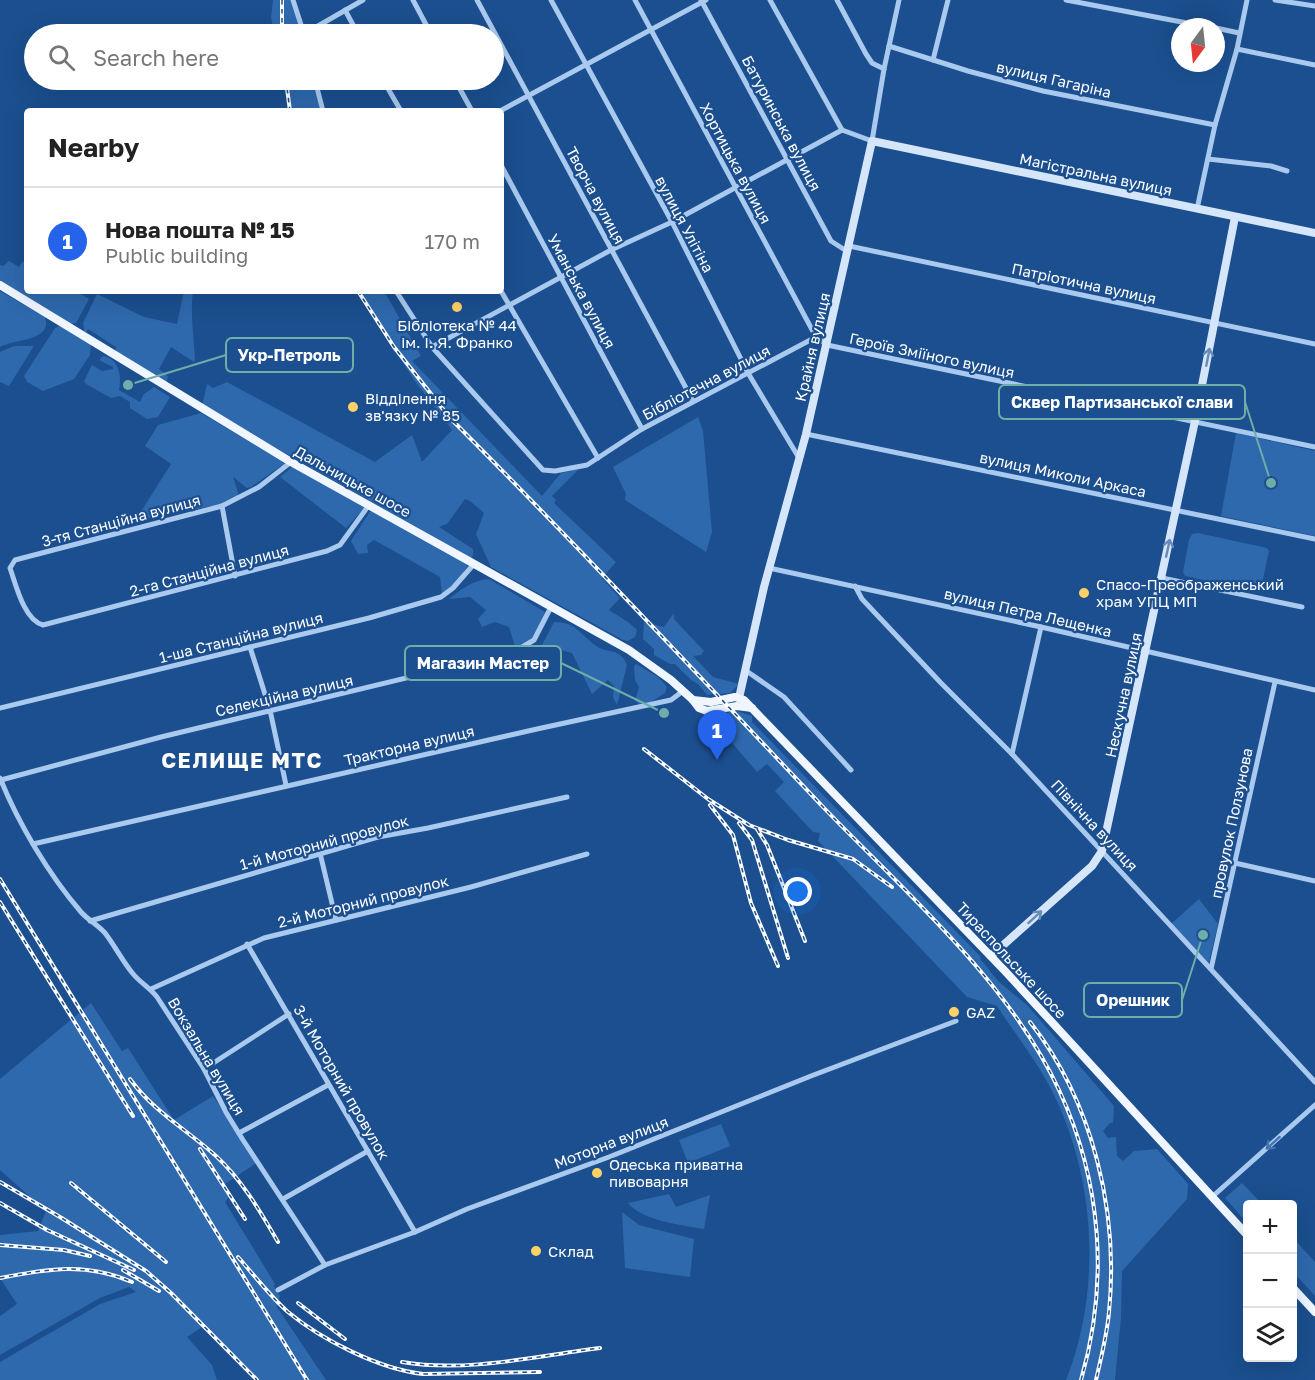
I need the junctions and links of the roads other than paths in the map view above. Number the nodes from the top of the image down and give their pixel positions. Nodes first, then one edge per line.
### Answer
1 (292, 0) edge
2 (363, 0) edge
3 (413, 0) edge
4 (477, 0) edge
5 (550, 0) edge
6 (635, 0) edge
7 (770, 0) edge
8 (837, 0) edge
9 (899, 0) edge
10 (948, 0) edge
11 (1066, 0) edge
12 (1247, 0) edge
13 (1275, 0) edge
14 (703, 1) edge
15 (1315, 6) edge
16 (345, 10) junction
17 (1171, 20) edge
18 (300, 24) edge
19 (321, 24) edge
20 (353, 24) edge
21 (426, 24) edge
22 (490, 24) edge
23 (651, 30) junction
24 (1225, 30) edge
25 (1239, 33) junction
26 (889, 46) junction
27 (1237, 49) junction
28 (504, 50) edge
29 (933, 60) junction
30 (585, 65) junction
31 (1315, 65) edge
32 (884, 69) junction
33 (318, 90) edge
34 (389, 90) edge
35 (460, 90) edge
36 (528, 95) junction
37 (322, 108) edge
38 (399, 108) edge
39 (470, 108) edge
40 (504, 109) edge
41 (1215, 125) junction
42 (842, 130) junction
43 (872, 141) junction
44 (1208, 159) junction
45 (788, 160) junction
46 (504, 171) edge
47 (1287, 171) dead end
48 (736, 188) junction
49 (1197, 209) junction
50 (1235, 217) junction
51 (672, 222) junction
52 (1315, 234) edge
53 (848, 249) junction
54 (611, 250) junction
55 (561, 278) junction
56 (0, 285) edge
57 (398, 294) edge
58 (503, 294) edge
59 (509, 306) junction
60 (1214, 322) junction
61 (816, 337) junction
62 (1315, 344) edge
63 (827, 345) junction
64 (432, 347) junction
65 (748, 373) junction
66 (693, 401) junction
67 (1195, 421) junction
68 (642, 429) junction
69 (806, 434) junction
70 (1315, 447) edge
71 (598, 458) junction
72 (799, 458) junction
73 (291, 462) junction
74 (222, 506) junction
75 (369, 506) junction
76 (1176, 509) junction
77 (1315, 539) edge
78 (474, 564) junction
79 (769, 568) junction
80 (235, 576) junction
81 (1162, 578) junction
82 (855, 586) junction
83 (1302, 607) dead end
84 (551, 608) junction
85 (35, 622) joint
86 (1041, 627) junction
87 (250, 647) junction
88 (1146, 652) junction
89 (745, 670) junction
90 (1275, 682) junction
91 (1315, 690) edge
92 (683, 691) junction
93 (738, 702) junction
94 (0, 708) edge
95 (270, 710) junction
96 (1012, 753) junction
97 (851, 770) dead end
98 (1, 779) edge
99 (286, 786) junction
100 (567, 797) dead end
101 (33, 844) junction
102 (1102, 851) junction
103 (320, 853) junction
104 (587, 854) dead end
105 (1235, 863) junction
106 (1315, 881) edge
107 (336, 920) junction
108 (90, 921) junction
109 (247, 944) junction
110 (991, 956) junction
111 (1211, 969) junction
112 (151, 989) junction
113 (289, 1014) junction
114 (956, 1021) dead end
115 (204, 1069) junction
116 (1314, 1079) edge
117 (328, 1085) junction
118 (1315, 1105) edge
119 (239, 1133) junction
120 (368, 1151) junction
121 (1212, 1197) junction
122 (283, 1199) junction
123 (1243, 1231) edge
124 (415, 1232) junction
125 (325, 1265) junction
126 (278, 1290) dead end
127 (1297, 1292) edge
128 (1315, 1312) edge

1 - 18 street
2 - 16 street
3 - 21 street
4 - 22 street, Творча вулиця
5 - 30 street, вулиця Улітіна
6 - 23 street, Хортицька вулиця
7 - 42 street
8 - 32 street
9 - 26 street, Крайня вулиця
10 - 29 street
11 - 17 street
12 - 25 street
13 - 15 street
14 - 23 street
14 - 45 street, Батуринська вулиця
16 - 19 street
16 - 20 street
23 - 30 street
23 - 48 street, Хортицька вулиця
24 - 25 street
25 - 27 street
26 - 29 street, вулиця Гагаріна
26 - 32 street, Крайня вулиця
27 - 31 street
27 - 41 street
28 - 36 street, Творча вулиця
29 - 41 street, вулиця Гагаріна
30 - 36 street
30 - 51 street, вулиця Улітіна
32 - 43 street, Крайня вулиця
33 - 37 street
34 - 38 street
35 - 39 street
36 - 40 street
36 - 54 street, Творча вулиця
41 - 44 street
42 - 43 street
42 - 45 street
43 - 49 street, Магістральна вулиця
43 - 53 street, Крайня вулиця
44 - 47 street
44 - 49 street
45 - 48 street
45 - 53 street, Батуринська вулиця
46 - 55 street, Уманська вулиця
48 - 51 street
48 - 61 street, Хортицька вулиця
49 - 50 street, Магістральна вулиця
50 - 52 street, Магістральна вулиця
50 - 60 street, Нескучна вулиця
51 - 54 street
51 - 65 street, вулиця Улітіна
53 - 60 street, Патріотична вулиця
53 - 63 street, Крайня вулиця
54 - 55 street
54 - 66 street, Творча вулиця
55 - 59 street
55 - 68 street, Уманська вулиця
56 - 73 main road, Дальницьке шосе
57 - 64 street
58 - 59 street
59 - 64 street
59 - 71 street
60 - 62 street, Патріотична вулиця
67 -> 60 street, Нескучна вулиця
61 - 63 street
61 - 65 street, Бібліотечна вулиця
63 - 67 street, Героїв Зміїного вулиця
63 - 69 street, Крайня вулиця
64 - 71 street, Бібліотечна вулиця
65 - 66 street, Бібліотечна вулиця
65 - 72 street, вулиця Улітіна
66 - 68 street, Бібліотечна вулиця
67 - 70 street, Героїв Зміїного вулиця
67 - 76 street, Нескучна вулиця
68 - 71 street, Бібліотечна вулиця
69 - 72 street, Крайня вулиця
69 - 76 street, вулиця Миколи Аркаса
72 - 79 street, Крайня вулиця
73 - 74 street, 3-тя Станційна вулиця
73 - 75 main road, Дальницьке шосе
74 - 80 street
74 - 85 street, 3-тя Станційна вулиця
75 - 78 main road, Дальницьке шосе
75 - 80 street, 2-га Станційна вулиця
76 - 77 street, вулиця Миколи Аркаса
81 -> 76 street, Нескучна вулиця
78 - 84 main road, Дальницьке шосе
78 - 87 street, 1-ша Станційна вулиця
79 - 82 street, вулиця Петра Лещенка
79 - 89 street, Крайня вулиця
80 - 85 street, 2-га Станційна вулиця
81 - 83 street
81 - 88 street, Нескучна вулиця
82 - 86 street, вулиця Петра Лещенка
82 - 96 street, Північна вулиця
84 - 92 main road, Дальницьке шосе
84 - 95 street, Селекційна вулиця
86 - 88 street, вулиця Петра Лещенка
86 - 96 street
87 - 94 street, 1-ша Станційна вулиця
87 - 95 street
88 - 90 street, вулиця Петра Лещенка
88 - 102 street, Нескучна вулиця
89 - 93 street, Крайня вулиця
89 - 97 street
90 - 91 street, вулиця Петра Лещенка
90 - 105 street, провулок Ползунова
92 - 93 main road, Дальницьке шосе
92 - 99 street, Тракторна вулиця
93 - 110 main road, Тираспольське шосе
95 - 98 street, Селекційна вулиця
95 - 99 street
96 - 102 street, Північна вулиця
98 - 101 street, Вокзальна вулиця
99 - 101 street, Тракторна вулиця
100 - 103 street, 1-й Моторний провулок
101 - 108 street, Вокзальна вулиця
110 -> 102 street, Нескучна вулиця
102 - 111 street, Північна вулиця
103 - 107 street
103 - 108 street, 1-й Моторний провулок
104 - 107 street, 2-й Моторний провулок
105 - 106 street
105 - 111 street, провулок Ползунова
107 - 109 street, 2-й Моторний провулок
108 - 112 street, Вокзальна вулиця
109 - 112 street, 2-й Моторний провулок
109 - 113 street, 3-й Моторний провулок
110 - 121 main road, Тираспольське шосе
111 - 116 street, Північна вулиця
112 - 115 street, Вокзальна вулиця
113 - 115 street
113 - 117 street, 3-й Моторний провулок
114 - 124 street, Моторна вулиця
115 - 119 street, Вокзальна вулиця
117 - 119 street
117 - 120 street, 3-й Моторний провулок
118 -> 121 street
119 - 122 street, Вокзальна вулиця
120 - 122 street
120 - 124 street, 3-й Моторний провулок
121 - 123 main road, Тираспольське шосе
122 - 125 street, Вокзальна вулиця
124 - 125 street, Моторна вулиця
125 - 126 street, Моторна вулиця
127 - 128 main road

